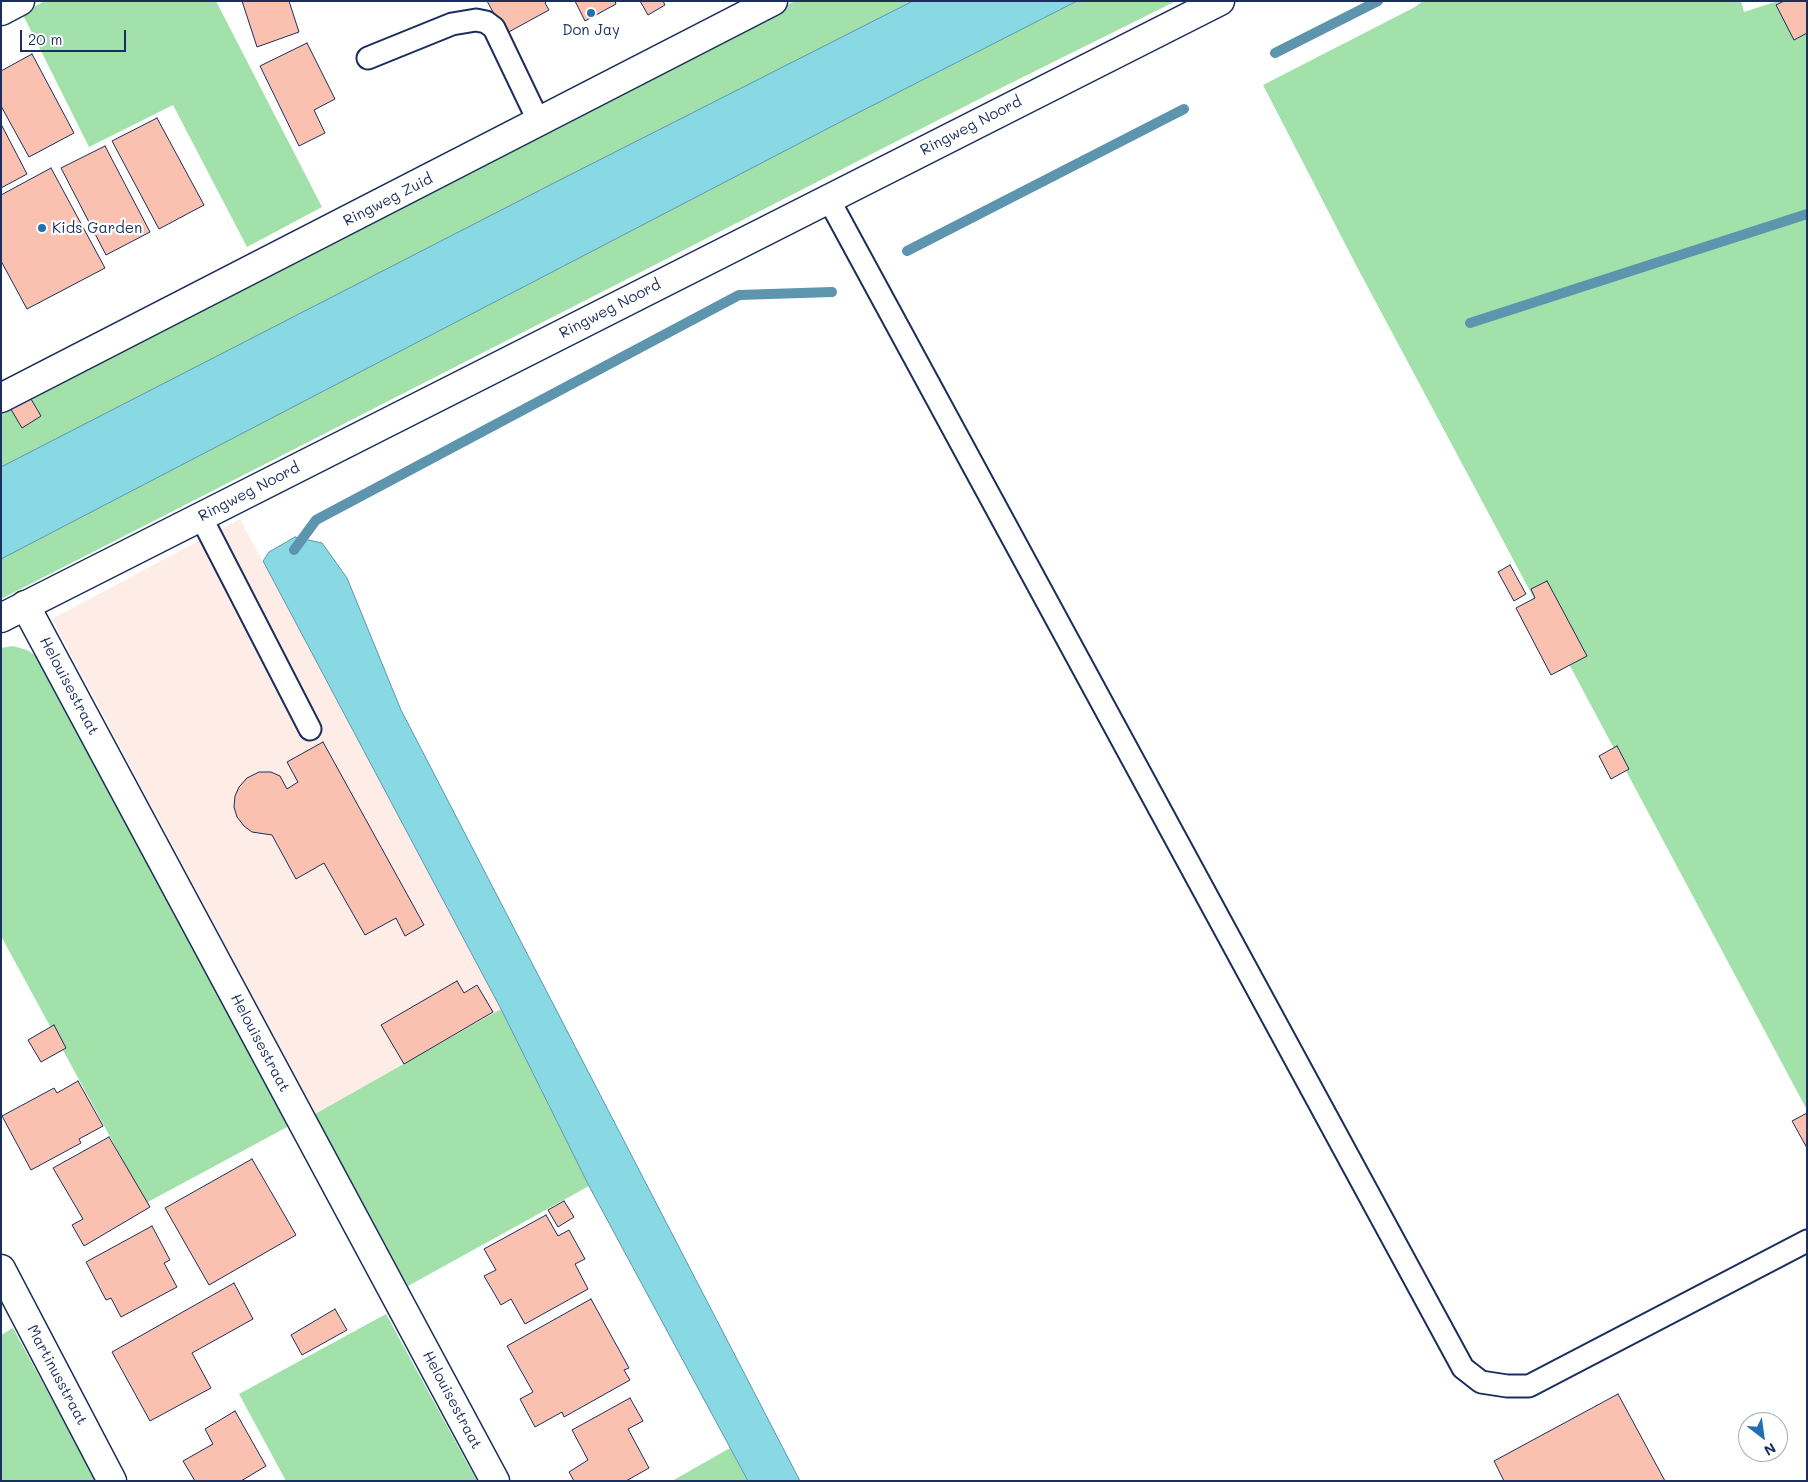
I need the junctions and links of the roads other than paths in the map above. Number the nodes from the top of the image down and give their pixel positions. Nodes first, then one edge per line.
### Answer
1 (20, 1) edge
2 (773, 1) edge
3 (1220, 1) edge
4 (1, 11) edge
5 (368, 58) dead end
6 (539, 122) junction
7 (828, 198) junction
8 (1, 398) edge
9 (200, 517) junction
10 (25, 605) junction
11 (1, 618) edge
12 (310, 729) dead end
13 (1807, 1242) edge
14 (1, 1269) edge
15 (112, 1481) edge
16 (495, 1481) edge

1 - 4 street
2 - 6 street, Ringweg Zuid
3 - 7 street, Ringweg Noord
5 - 6 lane
6 - 8 street, Ringweg Zuid
7 - 9 street, Ringweg Noord
7 - 13 lane
9 - 10 street, Ringweg Noord
9 - 12 lane
10 - 11 street, Ringweg Noord
10 - 16 street, Helouisestraat
14 - 15 street, Martinusstraat

